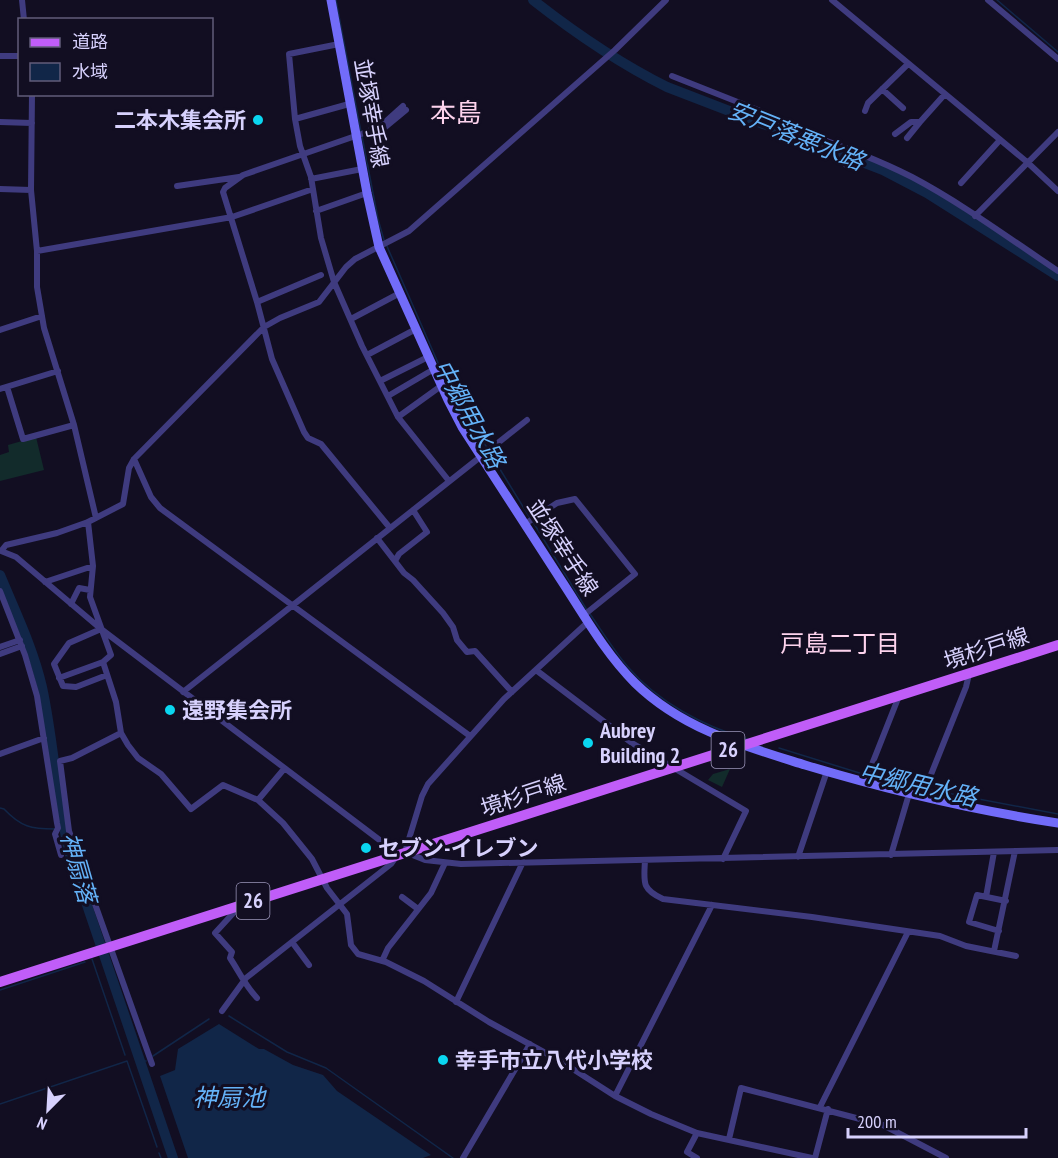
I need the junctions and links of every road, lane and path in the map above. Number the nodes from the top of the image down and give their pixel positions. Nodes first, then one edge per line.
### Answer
1 (22, 0) edge
2 (331, 0) edge
3 (666, 0) edge
4 (832, 0) edge
5 (988, 0) edge
6 (24, 18) edge
7 (339, 44) junction
8 (0, 56) edge
9 (18, 56) edge
10 (1058, 58) edge
11 (908, 64) junction
12 (672, 76) dead end
13 (882, 89) junction
14 (945, 94) junction
15 (32, 96) edge
16 (350, 104) junction
17 (405, 108) dead end
18 (903, 108) dead end
19 (865, 111) dead end
20 (295, 119) junction
21 (0, 122) edge
22 (920, 122) junction
23 (32, 123) junction
24 (1058, 132) edge
25 (895, 134) dead end
26 (356, 135) junction
27 (907, 138) dead end
28 (1000, 140) junction
29 (851, 151) junction
30 (303, 153) junction
31 (1027, 162) junction
32 (846, 165) dead end
33 (362, 169) junction
34 (240, 177) junction
35 (311, 179) junction
36 (961, 183) dead end
37 (177, 186) dead end
38 (0, 189) edge
39 (313, 189) junction
40 (31, 190) junction
41 (1058, 191) edge
42 (367, 193) junction
43 (316, 211) junction
44 (975, 216) junction
45 (232, 218) junction
46 (380, 247) junction
47 (37, 251) junction
48 (1058, 271) edge
49 (321, 275) dead end
50 (334, 282) junction
51 (400, 293) junction
52 (257, 302) junction
53 (42, 316) junction
54 (351, 319) junction
55 (264, 327) junction
56 (416, 329) junction
57 (0, 330) edge
58 (367, 355) junction
59 (428, 357) junction
60 (434, 369) junction
61 (58, 371) junction
62 (380, 381) junction
63 (441, 386) junction
64 (4, 388) edge
65 (388, 396) junction
66 (398, 417) junction
67 (528, 420) dead end
68 (74, 425) junction
69 (481, 456) junction
70 (134, 459) junction
71 (449, 481) junction
72 (413, 510) junction
73 (96, 518) junction
74 (88, 522) junction
75 (525, 524) junction
76 (390, 528) junction
77 (377, 538) junction
78 (1, 551) edge
79 (395, 561) junction
80 (93, 566) junction
81 (45, 582) junction
82 (90, 590) junction
83 (0, 591) edge
84 (71, 604) junction
85 (293, 606) junction
86 (586, 619) junction
87 (101, 629) junction
88 (21, 643) junction
89 (1058, 645) edge
90 (0, 647) edge
91 (0, 654) edge
92 (103, 662) junction
93 (536, 670) junction
94 (969, 674) junction
95 (107, 675) junction
96 (59, 678) junction
97 (183, 692) junction
98 (512, 692) junction
99 (899, 696) junction
100 (121, 733) junction
101 (778, 734) junction
102 (470, 736) junction
103 (44, 738) junction
104 (743, 745) junction
105 (0, 754) edge
106 (776, 756) junction
107 (672, 768) junction
108 (284, 769) junction
109 (827, 771) junction
110 (865, 782) junction
111 (909, 794) junction
112 (922, 797) junction
113 (258, 800) junction
114 (67, 822) junction
115 (57, 823) junction
116 (1058, 823) edge
117 (1058, 850) edge
118 (1015, 851) junction
119 (994, 852) junction
120 (401, 853) junction
121 (61, 855) dead end
122 (891, 855) junction
123 (798, 857) junction
124 (723, 859) junction
125 (645, 860) junction
126 (523, 862) junction
127 (445, 863) junction
128 (323, 878) junction
129 (402, 897) dead end
130 (986, 897) junction
131 (1006, 902) junction
132 (241, 904) junction
133 (340, 905) junction
134 (712, 905) junction
135 (418, 909) junction
136 (999, 931) junction
137 (908, 932) junction
138 (292, 942) junction
139 (106, 948) junction
140 (994, 951) junction
141 (1016, 956) dead end
142 (382, 961) junction
143 (309, 965) dead end
144 (238, 970) junction
145 (231, 976) dead end
146 (0, 982) edge
147 (243, 982) junction
148 (256, 998) dead end
149 (456, 1002) junction
150 (222, 1011) dead end
151 (530, 1044) junction
152 (152, 1064) dead end
153 (615, 1096) junction
154 (820, 1107) junction
155 (828, 1109) junction
156 (697, 1133) junction
157 (729, 1139) junction
158 (464, 1158) edge
159 (697, 1158) edge
160 (813, 1158) edge
161 (946, 1158) edge

1 - 6 street
2 - 7 main road, 並塚幸手線
3 - 46 street
4 - 11 street
5 - 10 street
7 - 16 main road, 並塚幸手線
7 - 20 street
8 - 9 street
11 - 13 street
11 - 14 street
12 - 29 street
13 - 18 street
13 - 19 street
14 - 22 street
14 - 28 street
15 - 23 street
16 - 20 street
16 - 26 main road, 並塚幸手線
17 - 26 street
20 - 30 street
21 - 23 street
22 - 25 street
22 - 27 street
23 - 40 street
24 - 31 street
26 - 30 street
26 - 33 main road, 並塚幸手線
28 - 31 street
28 - 36 street
29 - 32 street
29 - 44 street
30 - 34 street
30 - 35 street
31 - 41 street
31 - 44 street
33 - 35 street
33 - 42 main road, 並塚幸手線
34 - 37 street
34 - 45 street
35 - 39 street
38 - 40 street
39 - 43 street
39 - 45 street
40 - 47 street
42 - 43 street
42 - 46 main road, 並塚幸手線
43 - 50 street
44 - 48 street
45 - 47 street
45 - 52 street
46 - 50 street
46 - 51 main road, 並塚幸手線
47 - 53 street
49 - 52 street
50 - 54 street
50 - 55 street
51 - 54 street
51 - 56 main road, 並塚幸手線
52 - 55 street
53 - 57 street
53 - 61 street
54 - 58 street
55 - 70 street
55 - 76 street
56 - 58 street
56 - 59 main road, 並塚幸手線
58 - 62 street
59 - 60 main road, 並塚幸手線
59 - 62 street
60 - 63 main road, 並塚幸手線
60 - 65 street
61 - 64 street
61 - 68 street
62 - 65 street
63 - 66 street
63 - 69 main road, 並塚幸手線
64 - 68 street
65 - 66 street
66 - 71 street
67 - 69 street
68 - 73 street
69 - 71 street
69 - 75 main road, 並塚幸手線
70 - 73 street
70 - 85 street
71 - 72 street
72 - 76 street
72 - 79 street
73 - 74 street
74 - 78 street
74 - 80 street
75 - 86 main road, 並塚幸手線
75 - 86 street
76 - 77 street
77 - 79 street
77 - 85 street
78 - 81 street
79 - 98 street
80 - 81 street
80 - 82 street
81 - 84 street
82 - 84 street
82 - 87 street
83 - 88 street
84 - 87 street
85 - 97 street
85 - 102 street
86 - 93 street
86 - 104 main road, 並塚幸手線
87 - 92 street
87 - 96 street
87 - 97 street
88 - 90 street
88 - 91 street
88 - 103 street
89 - 94 main road, 境杉戸線 / 26
92 - 95 street
92 - 96 street
93 - 98 street
93 - 107 street
94 - 99 main road, 境杉戸線 / 26
94 - 112 street
95 - 96 street
95 - 100 street
97 - 108 street
98 - 102 street
99 - 101 main road, 境杉戸線 / 26
99 - 110 street
100 - 113 street
100 - 114 street
101 - 104 main road, 境杉戸線 / 26
101 - 106 main road
102 - 120 street
103 - 105 street
103 - 115 street
104 - 106 main road, 並塚幸手線
104 - 107 main road, 境杉戸線 / 26
106 - 109 main road, 並塚幸手線
107 - 120 main road, 境杉戸線 / 26
107 - 124 street
108 - 113 street
108 - 120 street
109 - 110 main road, 並塚幸手線
109 - 123 street
110 - 111 main road, 並塚幸手線
111 - 112 main road, 並塚幸手線
111 - 122 street
112 - 116 main road, 並塚幸手線
113 - 128 street
114 - 115 street
114 - 139 street
115 - 121 street
117 - 118 street
118 - 119 street
118 - 131 street
119 - 122 street
119 - 130 street
120 - 127 street
120 - 128 main road, 境杉戸線 / 26
120 - 133 street
122 - 123 street
123 - 124 street
124 - 125 street
125 - 126 street
125 - 134 street
126 - 127 street
126 - 149 street
127 - 135 street
128 - 132 main road, 境杉戸線 / 26
128 - 133 street
129 - 135 street
130 - 131 street
130 - 136 street
131 - 136 street
132 - 139 main road, 境杉戸線 / 26
132 - 144 street
133 - 138 street
133 - 142 street
134 - 137 street
134 - 153 street
135 - 142 street
136 - 140 street
137 - 140 street
137 - 154 street
138 - 143 street
138 - 147 street
139 - 146 main road, 境杉戸線 / 26
139 - 152 street
140 - 141 street
142 - 149 street
144 - 145 street
144 - 147 street
147 - 148 street
147 - 150 street
149 - 151 street
151 - 153 street
151 - 158 street
153 - 156 street
154 - 155 street
154 - 157 street
155 - 160 street
155 - 161 street
156 - 157 street
156 - 159 street
157 - 160 street

